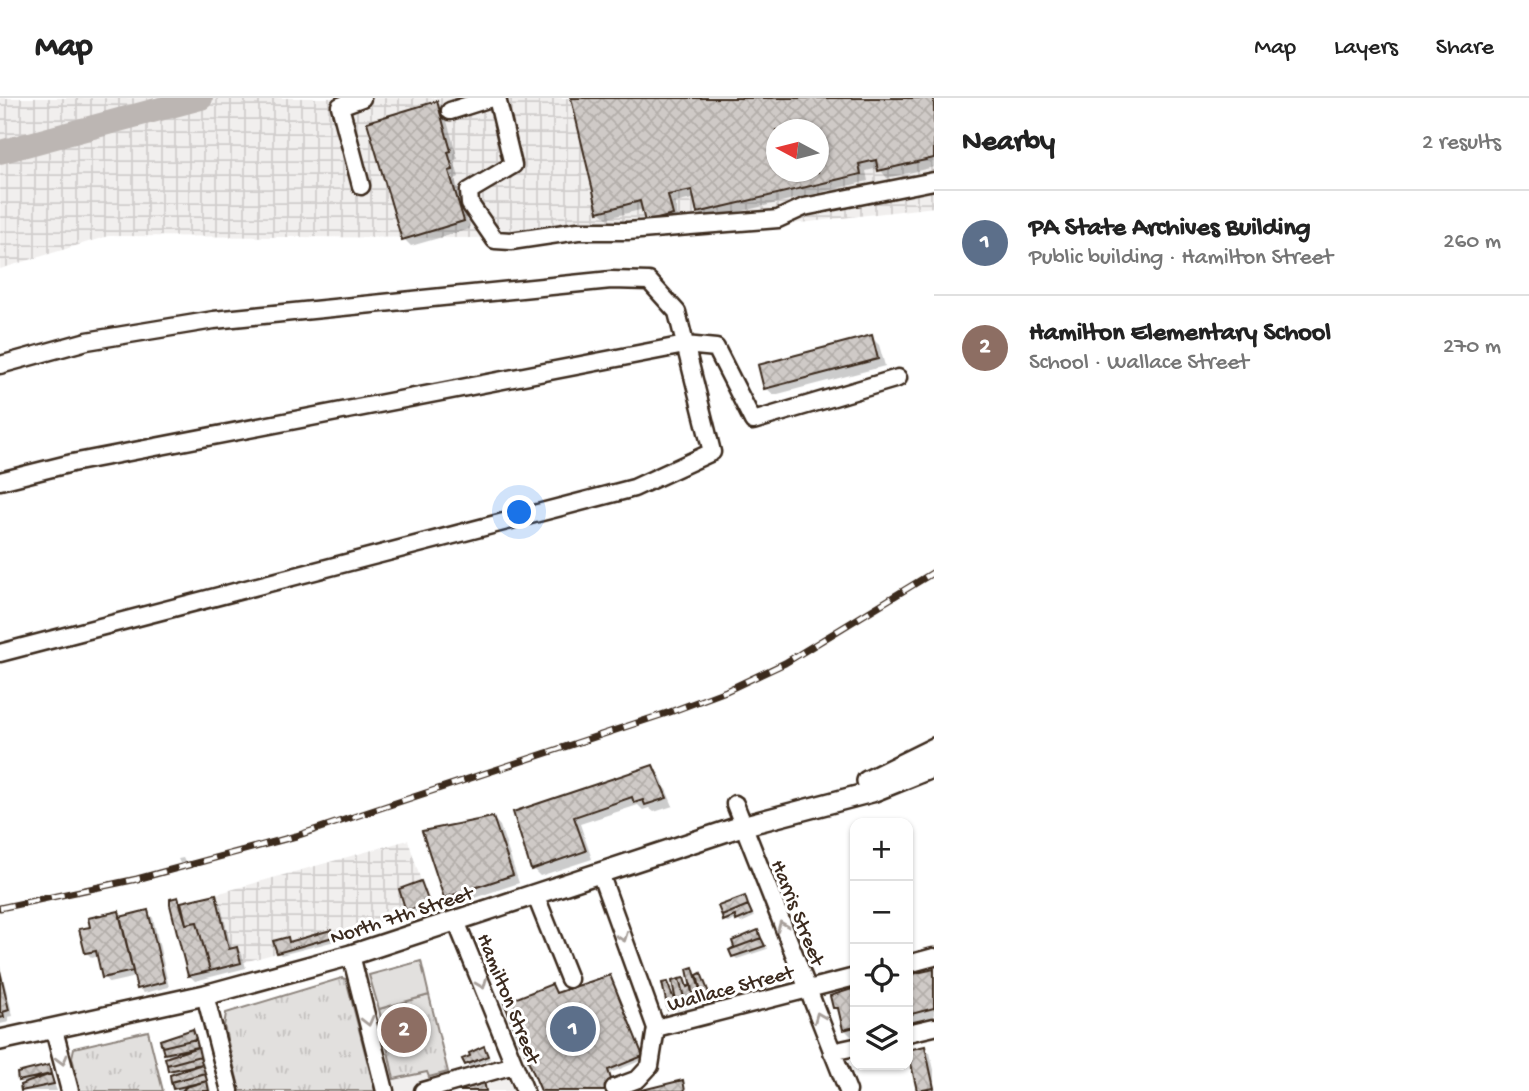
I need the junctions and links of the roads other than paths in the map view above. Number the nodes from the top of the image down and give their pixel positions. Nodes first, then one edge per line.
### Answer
1 (362, 98) edge
2 (491, 98) edge
3 (497, 98) edge
4 (450, 111) dead end
5 (934, 181) edge
6 (361, 186) dead end
7 (685, 345) junction
8 (0, 365) edge
9 (898, 378) dead end
10 (0, 481) edge
11 (0, 653) edge
12 (934, 748) edge
13 (934, 768) edge
14 (735, 804) dead end
15 (808, 808) junction
16 (743, 827) junction
17 (600, 873) junction
18 (535, 894) junction
19 (456, 921) junction
20 (351, 955) junction
21 (934, 957) edge
22 (913, 963) edge
23 (850, 978) edge
24 (569, 979) dead end
25 (807, 989) junction
26 (205, 995) junction
27 (934, 1027) edge
28 (656, 1028) junction
29 (54, 1030) junction
30 (913, 1032) edge
31 (0, 1040) edge
32 (850, 1048) edge
33 (832, 1052) junction
34 (514, 1065) junction
35 (614, 1088) dead end
36 (70, 1091) edge
37 (230, 1091) edge
38 (385, 1091) edge
39 (423, 1091) edge
40 (525, 1091) edge
41 (848, 1091) edge

1 - 6 street
2 - 4 street
3 - 5 street
7 - 8 street
7 - 9 street
7 - 10 street
7 - 11 street
12 - 15 main road, North 7th Street
13 - 15 main road, North 7th Street
14 - 16 street, Harris Street
15 - 16 main road, North 7th Street
16 - 17 main road, North 7th Street
25 -> 16 street, Harris Street
17 - 18 main road, North 7th Street
17 -> 28 street
18 - 19 main road, North 7th Street
18 - 24 street
19 - 20 main road, North 7th Street
19 -> 34 street, Hamilton Street
20 - 26 main road, North 7th Street
20 -> 38 street
21 - 22 street
23 - 25 street, Wallace Street
25 - 28 street, Wallace Street
33 -> 25 street, Harris Street
26 - 29 main road, North 7th Street
26 - 37 street
27 - 30 street
28 - 35 street
29 - 31 main road, North 7th Street
29 -> 36 street
32 - 33 street
33 - 41 street, Harris Street
34 - 39 street
34 - 40 street, Hamilton Street

